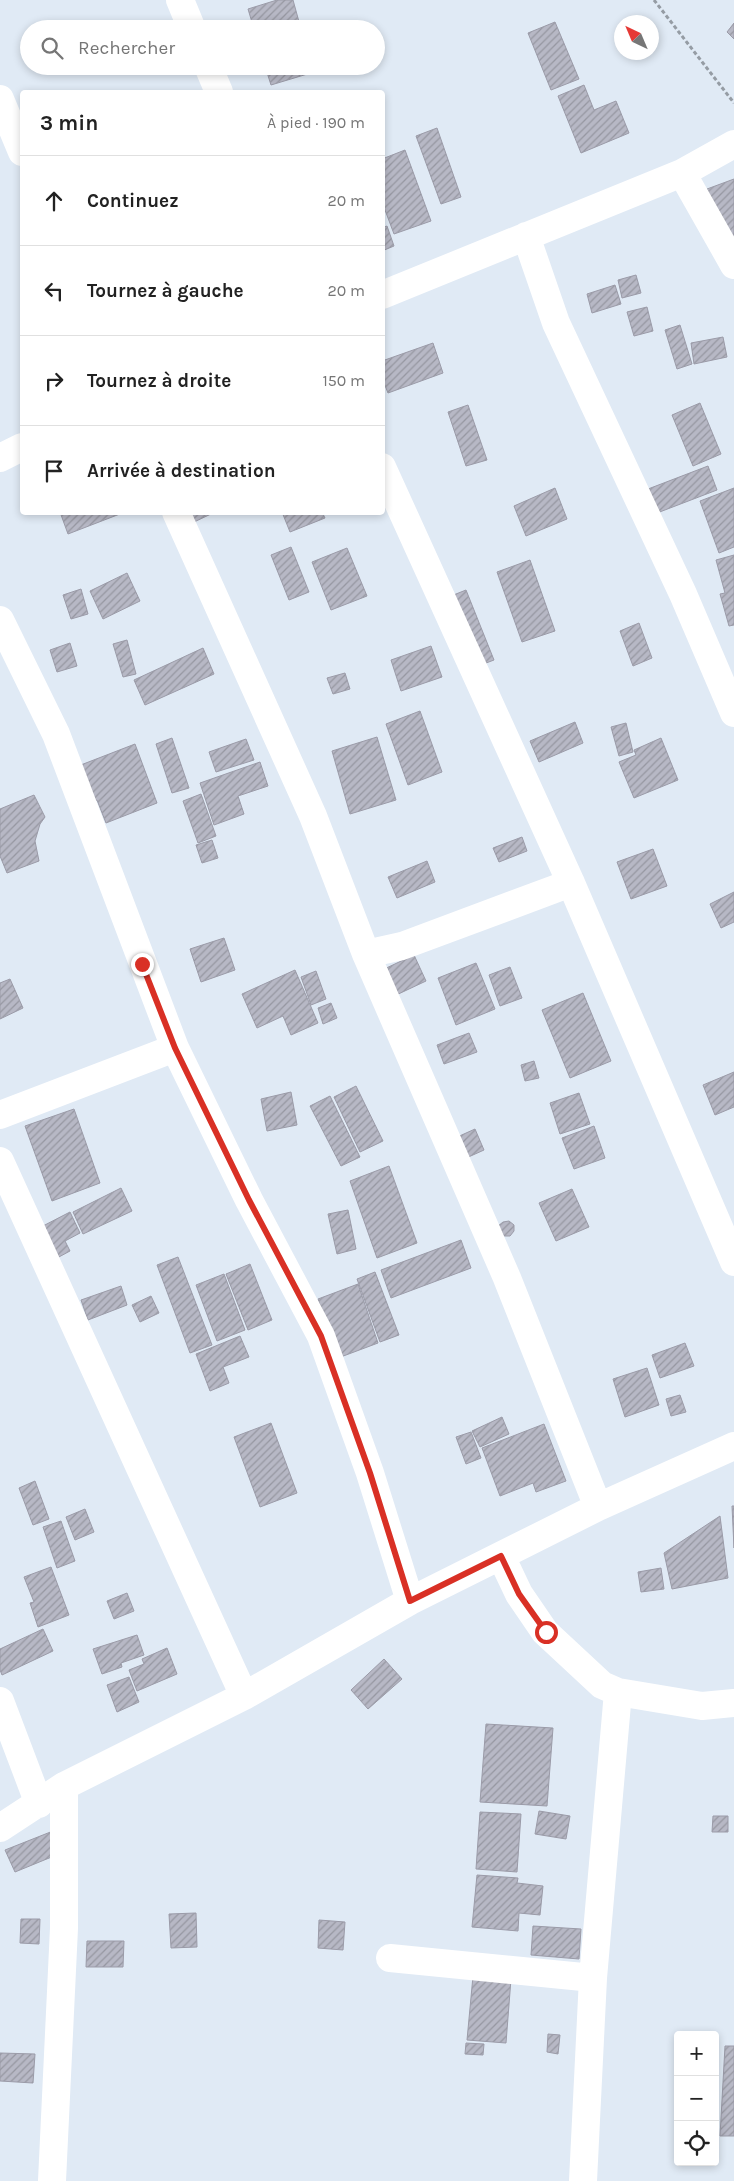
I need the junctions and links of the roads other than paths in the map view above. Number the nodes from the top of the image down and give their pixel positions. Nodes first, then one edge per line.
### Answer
1 (180, 0) edge
2 (188, 20) edge
3 (212, 75) edge
4 (218, 90) edge
5 (0, 99) edge
6 (734, 144) edge
7 (20, 147) edge
8 (682, 173) junction
9 (526, 236) junction
10 (734, 265) edge
11 (385, 294) edge
12 (20, 448) edge
13 (0, 458) edge
14 (385, 474) edge
15 (177, 515) edge
16 (0, 620) edge
17 (734, 713) edge
18 (571, 883) junction
19 (366, 954) junction
20 (175, 1048) junction
21 (0, 1115) edge
22 (0, 1162) edge
23 (734, 1262) edge
24 (734, 1446) edge
25 (598, 1507) junction
26 (501, 1556) junction
27 (410, 1601) junction
28 (618, 1692) junction
29 (244, 1696) junction
30 (0, 1701) edge
31 (734, 1704) edge
32 (64, 1786) junction
33 (39, 1804) junction
34 (0, 1828) edge
35 (390, 1958) dead end
36 (593, 1978) junction
37 (52, 2181) edge
38 (583, 2181) edge

1 - 2 street
3 - 4 street
5 - 7 street
6 - 8 street
8 - 9 street
8 - 10 street
9 - 11 street
9 - 17 street
12 - 13 street
14 - 18 street
15 - 19 street
16 - 20 street
18 - 19 street
18 - 23 street
19 - 25 street
20 - 21 street
20 - 27 street
22 - 29 street
24 - 25 street
25 - 26 street
26 - 27 street
26 - 28 street
27 - 29 street
28 - 31 street
28 - 36 street
29 - 32 street
30 - 33 street
32 - 33 street
32 - 37 street
33 - 34 street
35 - 36 street
36 - 38 street

